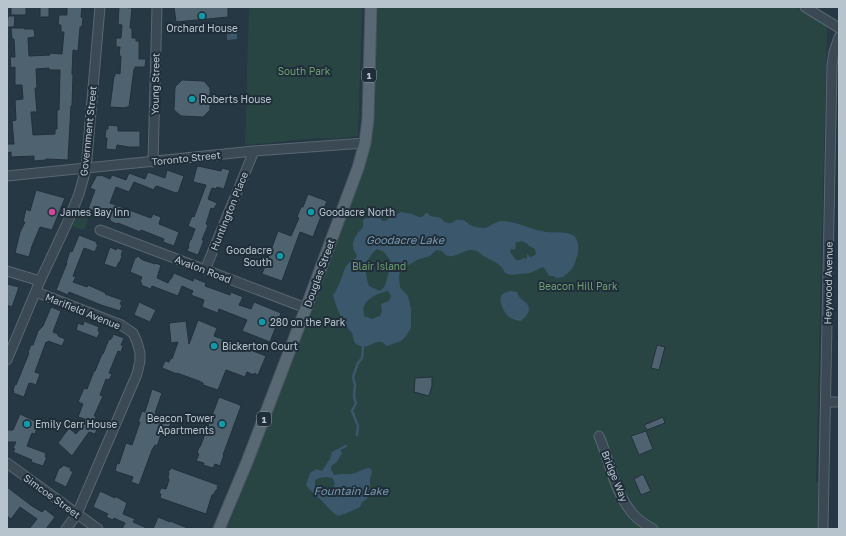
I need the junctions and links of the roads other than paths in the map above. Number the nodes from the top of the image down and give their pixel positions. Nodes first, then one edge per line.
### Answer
1 (100, 7) edge
2 (157, 7) edge
3 (371, 7) edge
4 (805, 7) edge
5 (839, 28) edge
6 (839, 37) edge
7 (365, 143) junction
8 (254, 151) junction
9 (835, 152) edge
10 (153, 162) junction
11 (86, 169) junction
12 (7, 176) edge
13 (100, 230) dead end
14 (205, 270) junction
15 (7, 271) edge
16 (40, 281) junction
17 (36, 292) junction
18 (306, 308) junction
19 (7, 360) edge
20 (826, 402) junction
21 (839, 402) edge
22 (598, 436) dead end
23 (7, 463) edge
24 (77, 514) junction
25 (66, 529) edge
26 (98, 529) edge
27 (219, 529) edge
28 (653, 529) edge
29 (824, 529) edge

1 - 11 street, Government Street
2 - 10 street, Young Street
3 - 7 main road, Douglas Street / 1
4 - 5 street
6 - 9 street, Heywood Avenue
7 - 8 street, Toronto Street
7 - 18 main road, Douglas Street / 1
8 - 10 street, Toronto Street
8 - 14 street, Huntington Place
9 - 20 street, Heywood Avenue
10 - 11 street, Toronto Street
11 - 12 street, Toronto Street
11 - 16 street, Government Street
13 - 14 street, Avalon Road
14 - 18 street, Avalon Road
15 - 16 street, Marifield Avenue
16 - 17 street, Government Street
17 - 19 street, Government Street
17 - 24 street, Marifield Avenue
18 - 27 main road, Douglas Street / 1
20 - 21 street
20 - 29 street, Heywood Avenue
22 - 28 street, Bridge Way
23 - 24 street, Simcoe Street
24 - 25 street, Marifield Avenue
24 - 26 street, Simcoe Street

